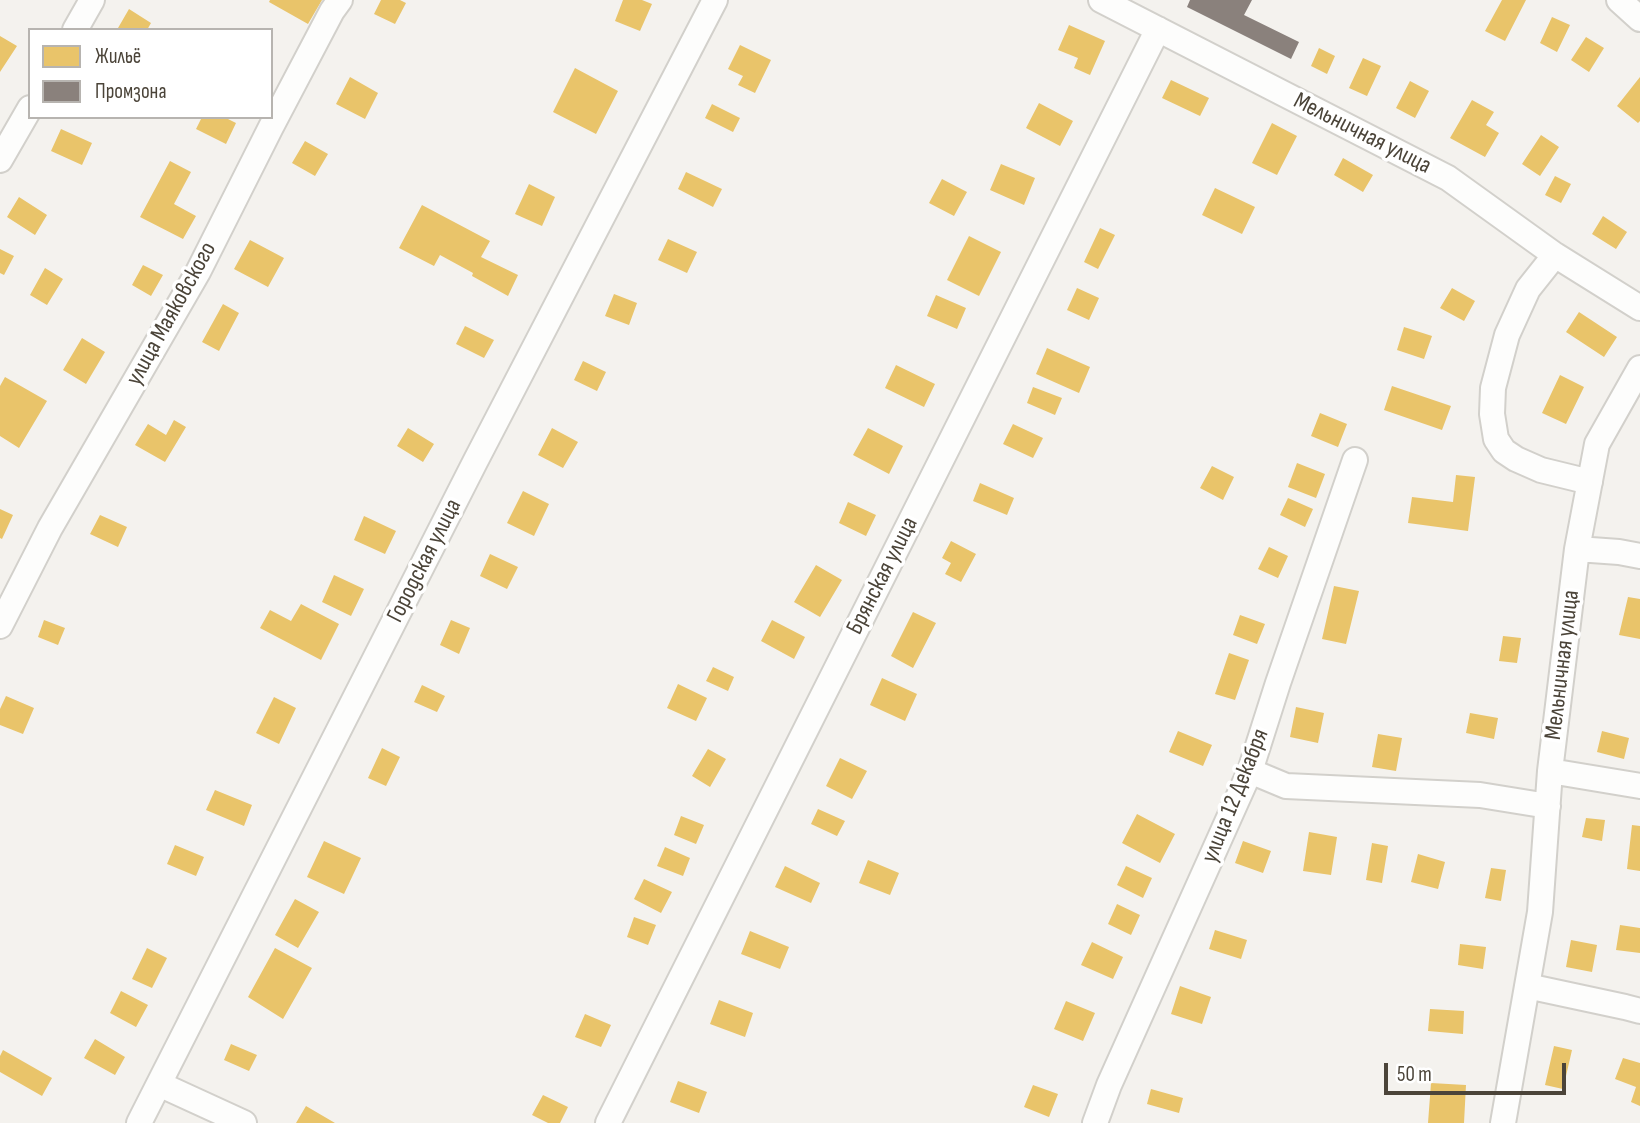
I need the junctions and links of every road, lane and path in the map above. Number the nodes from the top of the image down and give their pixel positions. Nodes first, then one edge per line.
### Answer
1 (92, 0) edge
2 (340, 0) edge
3 (715, 0) edge
4 (1101, 0) edge
5 (1619, 0) edge
6 (1640, 19) edge
7 (76, 28) edge
8 (1158, 29) junction
9 (28, 111) edge
10 (0, 160) edge
11 (1555, 255) junction
12 (1640, 308) edge
13 (1640, 368) edge
14 (1355, 460) dead end
15 (1590, 482) junction
16 (1577, 549) junction
17 (1640, 556) edge
18 (0, 626) edge
19 (1250, 771) junction
20 (1550, 771) junction
21 (1640, 786) edge
22 (1548, 806) junction
23 (1527, 986) junction
24 (1640, 1011) edge
25 (159, 1084) junction
26 (139, 1123) edge
27 (244, 1123) edge
28 (608, 1123) edge
29 (1095, 1123) edge
30 (1503, 1123) edge

1 - 7 street
2 - 18 street, улица Маяковского
3 - 25 street, Городская улица
4 - 8 street, Мельничная улица
5 - 6 street
8 - 11 street, Мельничная улица
8 - 28 street, Брянская улица
9 - 10 street
11 - 12 street, Мельничная улица
11 - 15 street
13 - 15 street, Мельничная улица
14 - 19 street, улица 12 Декабря
15 - 16 street, Мельничная улица
16 - 17 street
16 - 20 street, Мельничная улица
19 - 22 street
19 - 29 street, улица 12 Декабря
20 - 21 street
20 - 22 street, Мельничная улица
22 - 23 street, Мельничная улица
23 - 24 street
23 - 30 street, Мельничная улица
25 - 26 street, Городская улица
25 - 27 street

